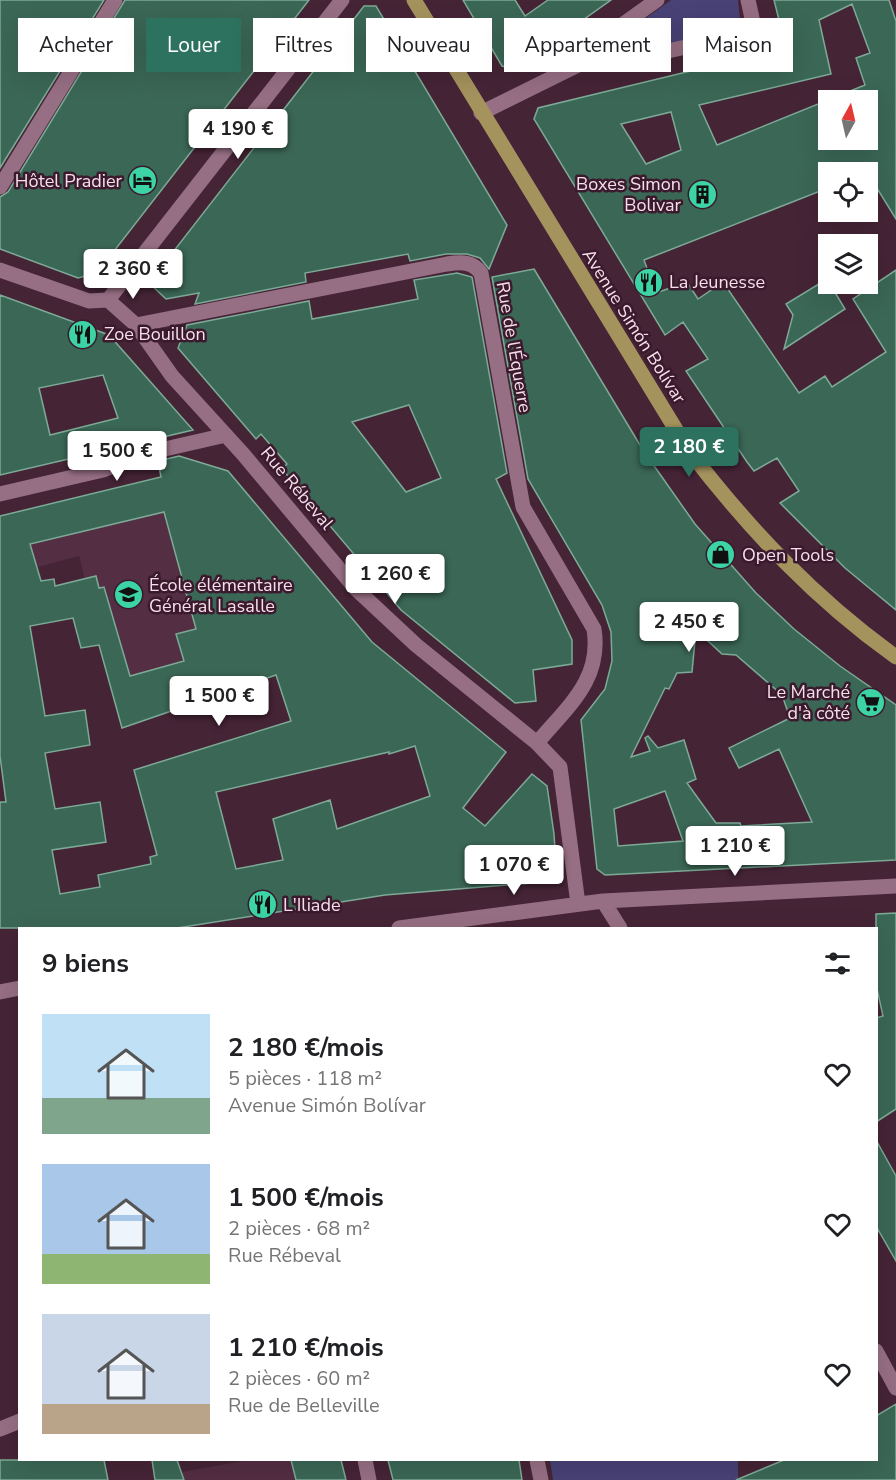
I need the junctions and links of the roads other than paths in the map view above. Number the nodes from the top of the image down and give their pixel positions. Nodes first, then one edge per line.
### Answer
1 (115, 0) edge
2 (342, 0) edge
3 (414, 0) edge
4 (657, 0) edge
5 (748, 0) edge
6 (632, 18) edge
7 (671, 50) edge
8 (564, 72) edge
9 (481, 113) junction
10 (0, 187) edge
11 (0, 270) edge
12 (108, 300) junction
13 (136, 325) junction
14 (226, 435) junction
15 (0, 494) edge
16 (896, 657) edge
17 (537, 743) junction
18 (896, 886) edge
19 (603, 901) junction
20 (578, 904) junction
21 (455, 925) edge
22 (418, 927) edge
23 (619, 927) edge
24 (18, 988) edge
25 (0, 992) edge
26 (878, 1355) edge
27 (896, 1388) edge
28 (18, 1422) edge
29 (0, 1429) edge
30 (364, 1461) edge
31 (537, 1461) edge
32 (369, 1480) edge
33 (541, 1480) edge

1 - 10 street
2 - 12 street
3 - 9 main road, Avenue Simón Bolívar
4 - 6 street
5 - 7 street
8 - 9 street
9 - 16 main road, Avenue Simón Bolívar
11 - 12 street
12 - 13 street, Rue Rébeval
13 - 14 street, Rue Rébeval
13 - 17 street, Rue de l'Équerre
14 - 15 street
14 - 17 street, Rue Rébeval
17 - 20 street, Rue Rébeval
18 - 19 street
19 - 20 street
19 - 23 street
20 - 21 street
21 - 22 street
24 - 25 street
26 - 27 street
28 - 29 street
30 - 32 street
31 - 33 street

